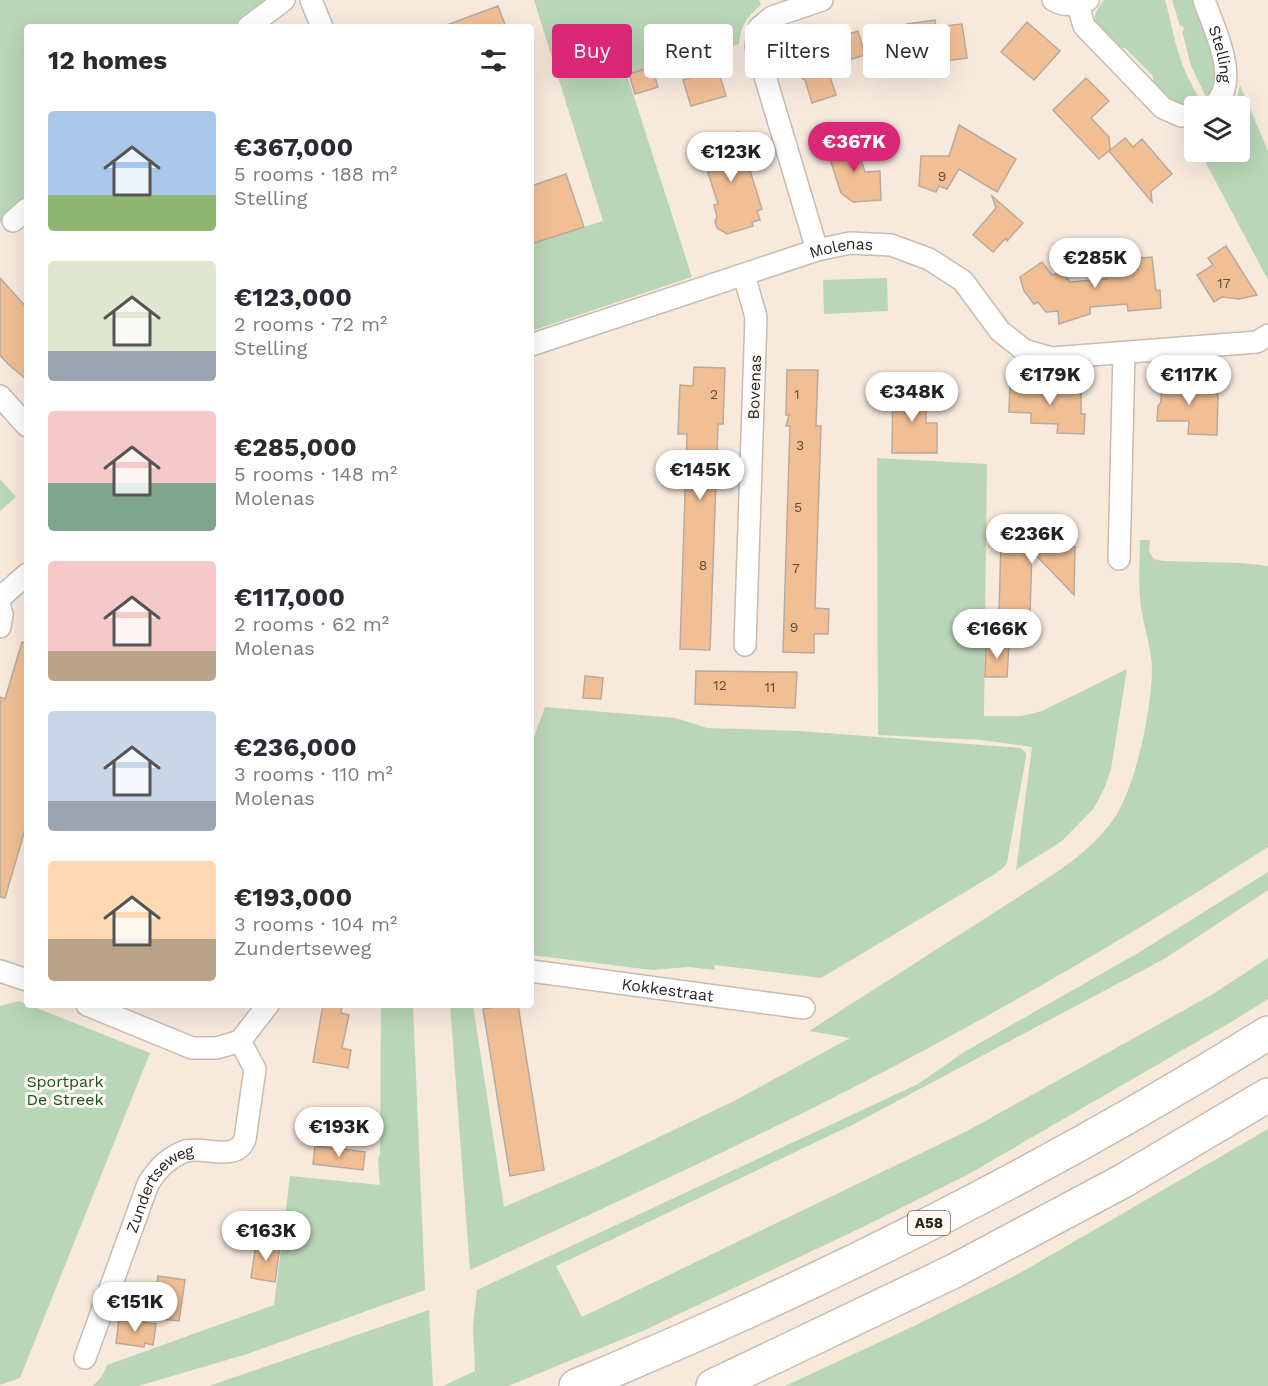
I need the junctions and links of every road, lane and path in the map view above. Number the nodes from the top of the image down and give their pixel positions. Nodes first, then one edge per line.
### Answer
1 (284, 0) edge
2 (311, 0) edge
3 (822, 0) edge
4 (1053, 0) edge
5 (1204, 0) edge
6 (1083, 3) edge
7 (252, 24) edge
8 (321, 24) edge
9 (1221, 96) edge
10 (1184, 116) edge
11 (817, 250) junction
12 (744, 275) junction
13 (1268, 335) edge
14 (534, 344) edge
15 (1124, 354) junction
16 (2, 403) edge
17 (24, 423) edge
18 (1119, 559) dead end
19 (24, 577) edge
20 (0, 598) edge
21 (0, 607) edge
22 (0, 627) edge
23 (745, 645) dead end
24 (0, 971) edge
25 (534, 971) edge
26 (24, 979) edge
27 (94, 1008) edge
28 (266, 1008) edge
29 (804, 1008) dead end
30 (1268, 1033) edge
31 (240, 1041) junction
32 (1268, 1095) edge
33 (85, 1358) dead end
34 (576, 1386) edge
35 (713, 1386) edge

1 - 7 street
2 - 8 street
3 - 11 street
4 - 6 street
5 - 9 street, Stelling
6 - 10 street
11 - 12 street, Molenas
11 - 15 street, Molenas
12 - 14 street, Molenas
12 - 23 street, Bovenas
13 - 15 street, Molenas
15 - 18 street
16 - 17 street
19 - 20 street
21 - 22 street
24 - 26 street
25 - 29 street, Kokkestraat
27 - 31 street
28 - 31 street
30 - 34 highway, A58
31 - 33 street, Zundertseweg
32 - 35 highway

